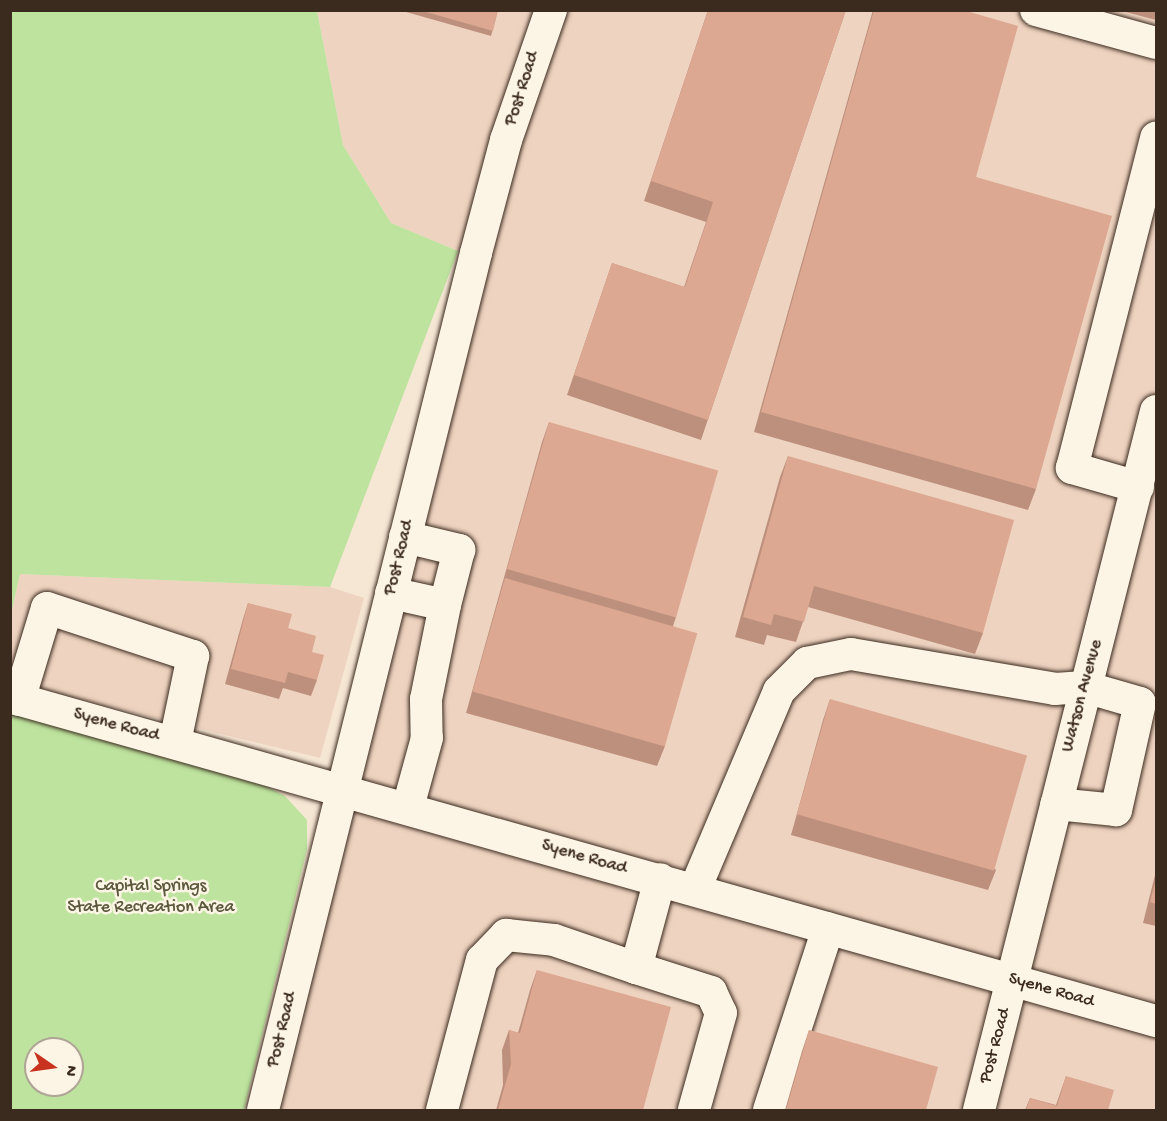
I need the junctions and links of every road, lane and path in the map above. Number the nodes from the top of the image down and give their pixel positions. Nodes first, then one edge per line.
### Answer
1 (551, 10) edge
2 (1036, 10) edge
3 (1156, 43) edge
4 (1156, 138) edge
5 (1156, 411) edge
6 (1138, 487) junction
7 (405, 537) junction
8 (391, 593) junction
9 (445, 605) junction
10 (1085, 687) junction
11 (15, 698) edge
12 (175, 742) junction
13 (342, 788) junction
14 (1056, 804) junction
15 (408, 807) junction
16 (660, 879) junction
17 (694, 889) junction
18 (828, 928) junction
19 (636, 968) junction
20 (1014, 981) junction
21 (1156, 1020) edge
22 (262, 1110) edge
23 (441, 1110) edge
24 (694, 1110) edge
25 (769, 1110) edge
26 (979, 1110) edge

1 - 7 street, Post Road
2 - 3 street
4 - 6 street
5 - 6 street, Watson Avenue
6 - 10 street, Watson Avenue
7 - 8 street, Post Road
7 - 9 street
8 - 9 street
8 - 13 street, Post Road
9 - 15 street
10 - 14 street, Watson Avenue
10 - 14 street
10 - 17 street
11 - 12 street, Syene Road
11 - 12 street
12 - 13 street, Syene Road
13 - 15 street, Syene Road
13 - 22 street, Post Road
14 - 20 street, Watson Avenue
15 - 16 street, Syene Road
16 - 17 street, Syene Road
16 - 19 street
17 - 18 street, Syene Road
18 - 20 street, Syene Road
18 - 25 street
19 - 23 street
19 - 24 street
20 - 21 street, Syene Road
20 - 26 street, Post Road

